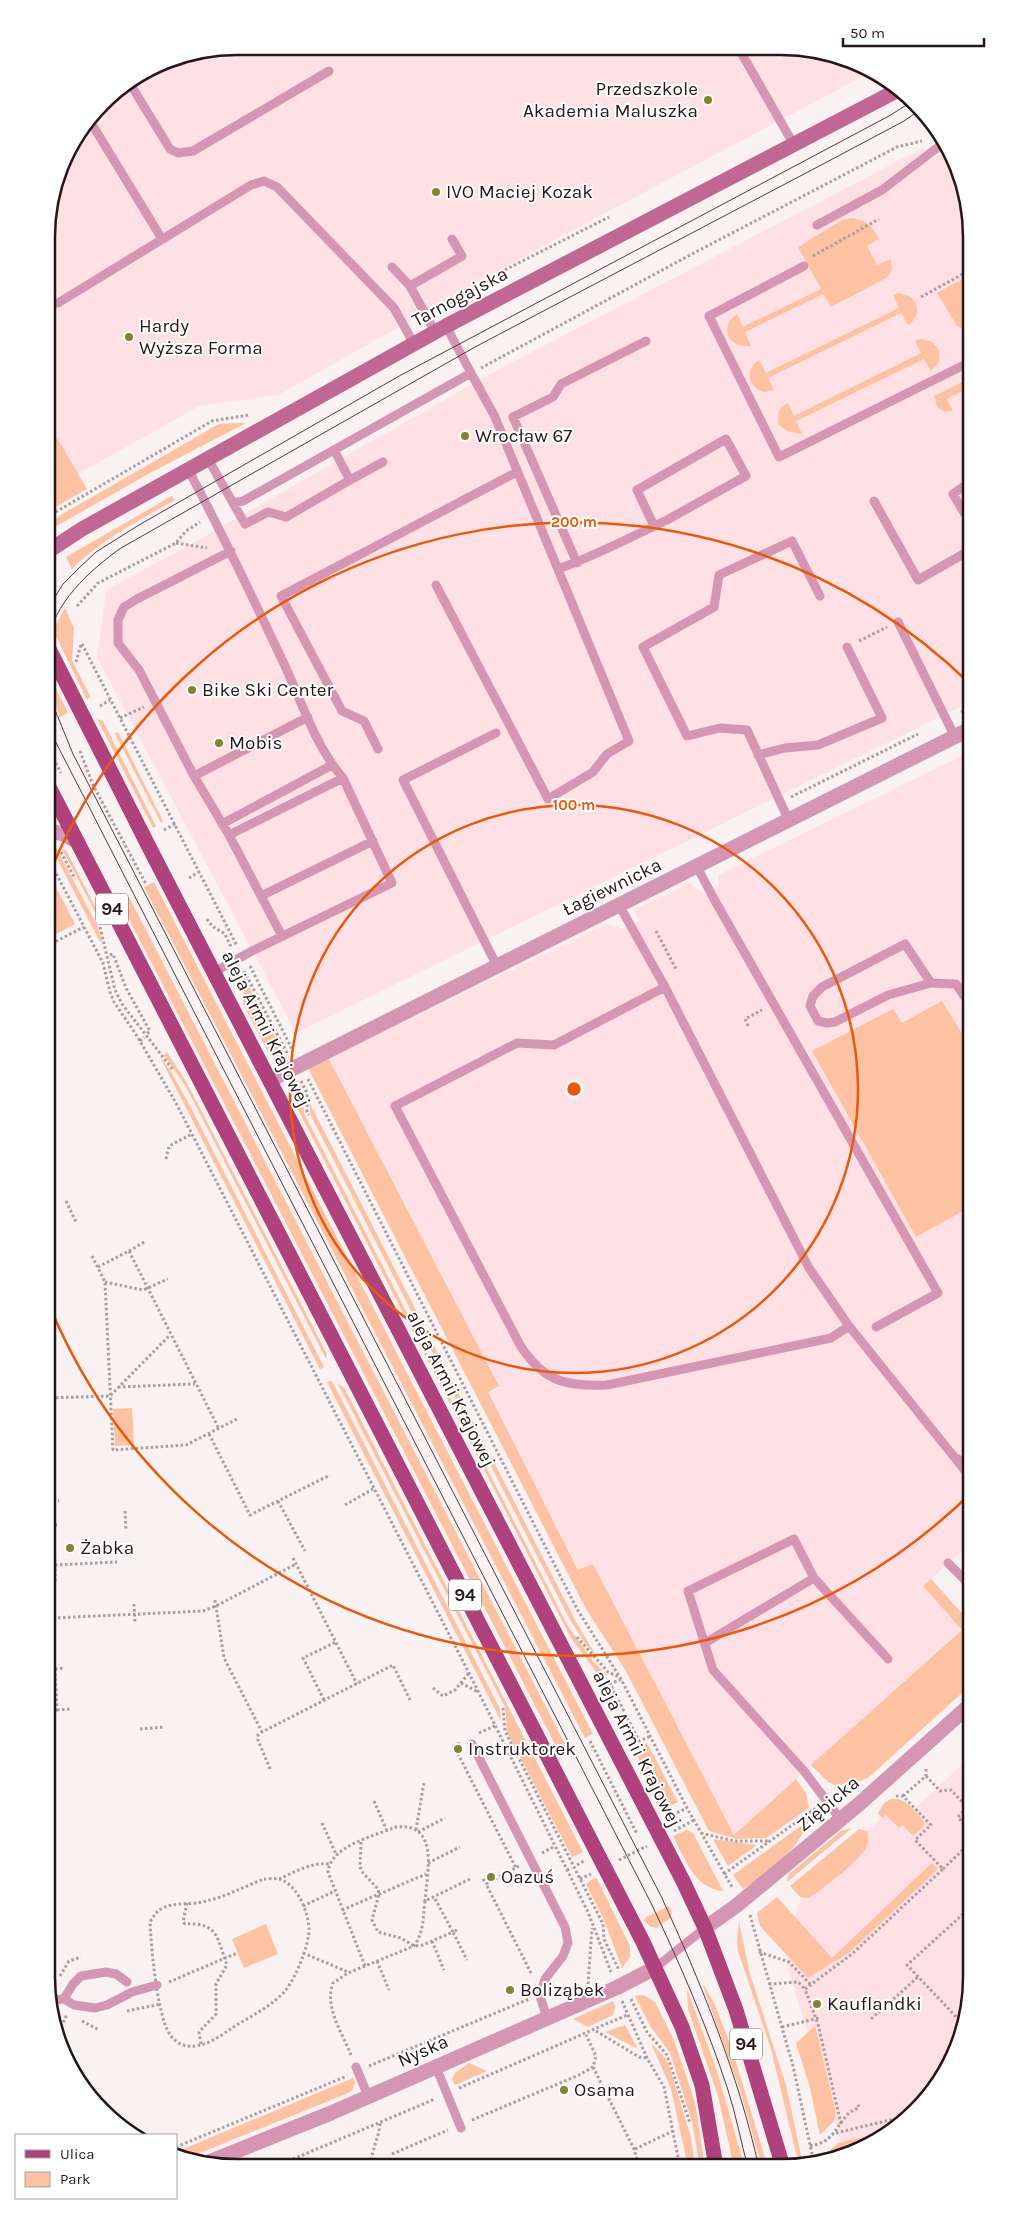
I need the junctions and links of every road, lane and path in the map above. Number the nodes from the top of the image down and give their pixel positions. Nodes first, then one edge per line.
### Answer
1 (742, 55) edge
2 (329, 71) dead end
3 (133, 88) edge
4 (892, 93) edge
5 (93, 126) edge
6 (935, 140) edge
7 (794, 145) junction
8 (939, 146) edge
9 (609, 218) dead end
10 (879, 219) dead end
11 (817, 225) dead end
12 (452, 239) dead end
13 (162, 240) junction
14 (804, 266) joint
15 (392, 267) dead end
16 (963, 274) edge
17 (410, 286) junction
18 (921, 297) dead end
19 (55, 302) edge
20 (438, 310) dead end
21 (441, 329) junction
22 (646, 341) dead end
23 (414, 344) junction
24 (963, 365) edge
25 (472, 373) junction
26 (251, 414) dead end
27 (334, 450) junction
28 (208, 460) junction
29 (383, 462) dead end
30 (189, 471) junction
31 (516, 472) junction
32 (350, 480) junction
33 (963, 487) edge
34 (874, 501) dead end
35 (233, 503) junction
36 (963, 510) edge
37 (55, 512) edge
38 (207, 517) dead end
39 (654, 526) junction
40 (176, 543) junction
41 (55, 545) edge
42 (231, 551) junction
43 (963, 553) edge
44 (214, 559) junction
45 (577, 563) junction
46 (558, 569) junction
47 (436, 584) dead end
48 (820, 596) dead end
49 (77, 606) dead end
50 (898, 622) joint
51 (847, 647) joint
52 (55, 660) edge
53 (77, 665) dead end
54 (94, 699) dead end
55 (110, 700) junction
56 (155, 701) junction
57 (100, 706) dead end
58 (100, 712) dead end
59 (963, 712) edge
60 (308, 717) junction
61 (120, 718) junction
62 (947, 720) junction
63 (963, 732) edge
64 (496, 733) dead end
65 (918, 734) dead end
66 (956, 736) junction
67 (378, 749) dead end
68 (80, 750) dead end
69 (758, 755) junction
70 (332, 765) junction
71 (194, 776) junction
72 (343, 778) junction
73 (55, 800) edge
74 (780, 803) junction
75 (789, 821) junction
76 (175, 824) junction
77 (222, 824) junction
78 (159, 825) dead end
79 (164, 830) dead end
80 (55, 832) edge
81 (164, 835) dead end
82 (229, 835) junction
83 (373, 841) junction
84 (78, 842) junction
85 (59, 848) dead end
86 (697, 867) junction
87 (199, 872) junction
88 (55, 873) edge
89 (184, 873) dead end
90 (189, 878) dead end
91 (146, 884) dead end
92 (189, 884) dead end
93 (78, 885) dead end
94 (261, 896) junction
95 (620, 906) junction
96 (204, 914) dead end
97 (97, 922) dead end
98 (84, 927) junction
99 (656, 931) dead end
100 (282, 936) junction
101 (55, 942) edge
102 (231, 946) dead end
103 (237, 946) dead end
104 (110, 955) dead end
105 (105, 956) dead end
106 (100, 958) junction
107 (249, 964) dead end
108 (497, 966) junction
109 (676, 969) dead end
110 (214, 972) junction
111 (244, 972) dead end
112 (931, 983) junction
113 (665, 987) junction
114 (963, 994) edge
115 (774, 1004) junction
116 (748, 1026) dead end
117 (140, 1040) junction
118 (296, 1056) dead end
119 (291, 1061) dead end
120 (176, 1074) dead end
121 (298, 1075) dead end
122 (307, 1077) dead end
123 (270, 1080) junction
124 (306, 1097) dead end
125 (192, 1134) junction
126 (166, 1159) dead end
127 (66, 1201) dead end
128 (76, 1222) dead end
129 (146, 1242) dead end
130 (129, 1251) junction
131 (92, 1256) dead end
132 (98, 1267) junction
133 (168, 1279) dead end
134 (105, 1282) junction
135 (148, 1289) junction
136 (850, 1326) junction
137 (876, 1327) dead end
138 (170, 1335) junction
139 (195, 1384) junction
140 (118, 1388) junction
141 (110, 1396) junction
142 (55, 1398) edge
143 (239, 1418) dead end
144 (219, 1429) junction
145 (209, 1434) junction
146 (951, 1455) junction
147 (963, 1461) edge
148 (963, 1468) edge
149 (330, 1475) dead end
150 (373, 1489) junction
151 (59, 1501) dead end
152 (278, 1501) junction
153 (55, 1502) edge
154 (345, 1505) dead end
155 (125, 1511) dead end
156 (55, 1525) edge
157 (126, 1531) dead end
158 (305, 1551) dead end
159 (293, 1558) dead end
160 (117, 1562) dead end
161 (296, 1564) junction
162 (948, 1564) dead end
163 (55, 1565) junction
164 (814, 1578) junction
165 (963, 1578) edge
166 (55, 1583) edge
167 (215, 1600) dead end
168 (134, 1604) dead end
169 (216, 1606) junction
170 (134, 1614) junction
171 (55, 1618) edge
172 (135, 1624) dead end
173 (336, 1642) junction
174 (705, 1643) junction
175 (888, 1659) dead end
176 (55, 1667) joint
177 (64, 1668) dead end
178 (608, 1672) dead end
179 (469, 1673) junction
180 (622, 1678) junction
181 (357, 1684) junction
182 (461, 1684) junction
183 (433, 1688) dead end
184 (478, 1692) junction
185 (498, 1699) dead end
186 (324, 1700) junction
187 (410, 1700) dead end
188 (70, 1709) dead end
189 (58, 1710) joint
190 (963, 1711) edge
191 (164, 1728) dead end
192 (140, 1729) dead end
193 (262, 1732) junction
194 (651, 1736) junction
195 (590, 1741) dead end
196 (472, 1744) dead end
197 (454, 1746) dead end
198 (270, 1769) dead end
199 (926, 1776) dead end
200 (424, 1782) dead end
201 (889, 1796) dead end
202 (374, 1801) dead end
203 (963, 1803) edge
204 (687, 1808) junction
205 (963, 1812) edge
206 (809, 1813) dead end
207 (445, 1818) dead end
208 (662, 1820) dead end
209 (694, 1820) junction
210 (841, 1820) junction
211 (322, 1823) dead end
212 (963, 1823) edge
213 (387, 1831) junction
214 (417, 1831) junction
215 (669, 1833) dead end
216 (701, 1833) junction
217 (637, 1834) dead end
218 (770, 1841) junction
219 (361, 1842) junction
220 (651, 1843) dead end
221 (555, 1846) junction
222 (460, 1847) dead end
223 (963, 1848) edge
224 (336, 1854) junction
225 (530, 1860) junction
226 (428, 1863) junction
227 (614, 1863) dead end
228 (329, 1864) junction
229 (516, 1868) junction
230 (572, 1868) dead end
231 (942, 1868) junction
232 (567, 1870) junction
233 (426, 1874) junction
234 (724, 1874) junction
235 (472, 1878) dead end
236 (278, 1879) junction
237 (483, 1879) dead end
238 (486, 1884) junction
239 (730, 1886) dead end
240 (334, 1892) junction
241 (379, 1894) junction
242 (434, 1896) junction
243 (425, 1901) junction
244 (187, 1903) junction
245 (302, 1906) junction
246 (342, 1910) junction
247 (756, 1911) dead end
248 (963, 1914) edge
249 (592, 1925) junction
250 (705, 1928) junction
251 (457, 1930) dead end
252 (453, 1932) junction
253 (432, 1941) junction
254 (414, 1946) junction
255 (759, 1952) junction
256 (237, 1953) dead end
257 (303, 1954) junction
258 (81, 1957) dead end
259 (225, 1958) junction
260 (467, 1960) dead end
261 (377, 1961) junction
262 (365, 1966) junction
263 (656, 1968) junction
264 (444, 1970) dead end
265 (348, 1973) junction
266 (611, 1973) junction
267 (603, 1977) dead end
268 (918, 1977) junction
269 (58, 1980) dead end
270 (529, 1980) dead end
271 (596, 1981) dead end
272 (127, 1982) dead end
273 (588, 1984) junction
274 (769, 1984) junction
275 (157, 1985) junction
276 (811, 1985) junction
277 (619, 1987) junction
278 (580, 1989) dead end
279 (805, 1989) junction
280 (389, 1990) dead end
281 (529, 1990) dead end
282 (540, 1996) junction
283 (57, 1999) edge
284 (64, 1999) junction
285 (529, 2000) junction
286 (161, 2004) junction
287 (124, 2012) dead end
288 (67, 2013) dead end
289 (628, 2015) junction
290 (547, 2018) junction
291 (817, 2018) junction
292 (871, 2019) dead end
293 (958, 2019) edge
294 (62, 2026) edge
295 (782, 2027) junction
296 (595, 2031) junction
297 (586, 2034) junction
298 (200, 2045) junction
299 (648, 2058) junction
300 (593, 2066) junction
301 (436, 2067) junction
302 (357, 2069) junction
303 (459, 2088) dead end
304 (368, 2096) junction
305 (439, 2097) dead end
306 (858, 2104) dead end
307 (895, 2119) edge
308 (380, 2122) junction
309 (841, 2124) junction
310 (460, 2126) junction
311 (692, 2129) dead end
312 (672, 2131) junction
313 (836, 2133) junction
314 (178, 2146) edge
315 (810, 2146) junction
316 (634, 2149) junction
317 (392, 2154) dead end
318 (812, 2156) edge
319 (219, 2158) edge
320 (293, 2159) edge
321 (371, 2159) edge
322 (637, 2159) edge
323 (678, 2159) edge
324 (715, 2159) edge
325 (781, 2159) edge

1 - 7 lane
2 - 3 lane
4 - 7 street, Tarnogajska
5 - 13 lane
6 - 25 path
7 - 21 street, Tarnogajska
8 - 11 lane
9 - 20 path
10 - 14 path
12 - 17 lane
13 - 19 lane
13 - 23 lane
14 - 24 lane
15 - 17 lane
16 - 18 path
17 - 21 lane
21 - 23 street, Tarnogajska
21 - 25 lane
22 - 45 lane
23 - 28 street, Tarnogajska
25 - 27 lane
25 - 31 lane
26 - 37 path
27 - 32 lane
27 - 35 lane
28 - 30 street, Tarnogajska
28 - 35 lane
29 - 32 lane
30 - 41 street, Tarnogajska
30 - 42 lane
31 - 46 lane
31 - 67 lane
32 - 35 lane
33 - 36 lane
34 - 43 lane
38 - 40 path
39 - 39 lane
39 - 45 lane
40 - 44 path
40 - 49 path
42 - 44 lane
42 - 60 lane
44 - 56 lane
45 - 46 lane
46 - 47 lane
48 - 69 lane
50 - 51 path
50 - 62 lane
51 - 69 lane
52 - 110 main road, aleja Armii Krajowej / 94
53 - 55 path
54 - 58 path
55 - 57 path
55 - 61 path
56 - 61 path
56 - 71 lane
59 - 62 path
60 - 70 lane
60 - 71 lane
61 - 76 path
62 - 66 lane
63 - 66 street, Łagiewnicka
64 - 108 lane
65 - 74 path
66 - 75 street, Łagiewnicka
68 - 91 path
69 - 74 lane
70 - 72 lane
70 - 77 lane
71 - 77 lane
72 - 82 lane
72 - 83 lane
73 - 84 main road, 94
74 - 75 lane
75 - 86 street, Łagiewnicka
76 - 79 path
76 - 87 path
77 - 82 lane
78 - 81 path
80 - 84 street
82 - 94 lane
83 - 94 lane
83 - 100 lane
84 - 263 main road, 94
85 - 93 path
86 - 95 street, Łagiewnicka
86 - 115 lane
87 - 90 path
87 - 103 path
88 - 98 path
89 - 92 path
94 - 100 lane
95 - 108 street, Łagiewnicka
95 - 113 lane
96 - 102 path
97 - 120 path
98 - 101 path
98 - 106 path
99 - 109 path
100 - 110 lane
104 - 117 path
105 - 106 path
106 - 117 path
107 - 118 path
108 - 123 street, Łagiewnicka
110 - 123 main road, aleja Armii Krajowej / 94
111 - 119 path
112 - 112 lane
112 - 114 lane
113 - 136 lane
113 - 136 lane
115 - 116 path
115 - 137 lane
117 - 125 path
121 - 124 path
122 - 180 path
123 - 250 main road, aleja Armii Krajowej / 94
125 - 126 path
125 - 150 path
127 - 128 path
129 - 130 path
130 - 132 path
130 - 135 path
131 - 132 path
132 - 134 path
133 - 135 path
134 - 135 path
134 - 141 path
135 - 138 path
136 - 146 lane
138 - 139 path
138 - 140 path
139 - 140 path
139 - 144 path
140 - 141 path
141 - 142 path
141 - 145 path
143 - 144 path
144 - 145 path
145 - 152 path
146 - 147 lane
146 - 148 lane
149 - 152 path
150 - 154 path
150 - 179 path
151 - 153 path
152 - 158 path
155 - 157 path
156 - 163 path
159 - 161 path
160 - 163 path
161 - 169 path
161 - 173 path
162 - 165 lane
163 - 166 path
164 - 174 lane
164 - 174 lane
164 - 175 lane
167 - 169 path
168 - 170 path
169 - 170 path
169 - 193 path
170 - 171 path
170 - 172 path
173 - 181 path
173 - 186 path
174 - 210 lane
176 - 177 path
176 - 189 path
178 - 180 path
179 - 182 path
179 - 184 path
180 - 194 path
180 - 194 path
181 - 186 path
181 - 187 path
182 - 183 path
182 - 184 path
184 - 221 path
185 - 277 path
186 - 193 path
188 - 189 path
190 - 210 street, Ziębicka
191 - 192 path
193 - 198 path
194 - 204 path
195 - 217 path
196 - 225 lane
197 - 229 path
199 - 203 path
200 - 214 path
201 - 231 path
202 - 213 path
204 - 208 path
204 - 209 path
205 - 212 path
206 - 218 path
207 - 214 path
209 - 215 path
209 - 216 path
210 - 250 street, Ziębicka
211 - 224 path
213 - 214 path
213 - 219 path
214 - 226 path
216 - 218 path
216 - 234 path
218 - 234 path
219 - 224 path
219 - 241 path
220 - 227 path
221 - 225 path
221 - 232 path
222 - 226 path
223 - 231 path
224 - 228 path
225 - 229 path
225 - 282 lane
226 - 233 path
228 - 236 path
228 - 240 path
229 - 238 path
230 - 232 path
231 - 276 path
232 - 249 path
233 - 241 path
233 - 243 path
234 - 239 path
235 - 242 path
236 - 244 path
236 - 245 path
237 - 238 path
238 - 270 path
240 - 245 path
240 - 246 path
241 - 246 path
241 - 254 path
242 - 243 path
242 - 252 path
243 - 254 path
244 - 259 path
244 - 275 path
245 - 257 path
246 - 262 path
247 - 255 path
248 - 268 path
249 - 266 path
249 - 273 path
250 - 263 lane
250 - 325 main road, aleja Armii Krajowej / 94
251 - 252 path
252 - 253 path
252 - 260 path
253 - 254 path
253 - 264 path
254 - 261 path
255 - 274 path
255 - 276 path
256 - 259 path
257 - 265 path
257 - 298 path
258 - 269 path
259 - 275 path
259 - 298 path
261 - 262 path
261 - 280 path
262 - 265 path
263 - 277 street, Nyska
263 - 324 main road, 94
265 - 302 path
266 - 267 path
266 - 277 path
268 - 292 path
268 - 293 path
271 - 273 path
272 - 284 lane
273 - 278 path
274 - 279 path
274 - 295 path
275 - 284 lane
275 - 286 path
276 - 279 path
277 - 289 path
277 - 290 street, Nyska
277 - 311 path
279 - 291 path
281 - 285 path
282 - 285 path
282 - 290 lane
283 - 284 lane
285 - 302 path
286 - 287 path
286 - 298 path
288 - 294 path
289 - 296 path
289 - 299 path
290 - 301 street, Nyska
291 - 295 path
291 - 309 path
295 - 315 path
296 - 297 path
296 - 299 path
297 - 300 path
297 - 303 path
299 - 312 path
300 - 310 path
300 - 316 path
301 - 304 street, Nyska
301 - 310 lane
302 - 304 lane
302 - 314 path
304 - 319 street, Nyska
305 - 308 path
306 - 309 path
307 - 313 path
308 - 320 path
308 - 321 path
309 - 313 path
310 - 317 path
312 - 316 path
312 - 323 path
313 - 315 path
315 - 318 path
316 - 322 path

